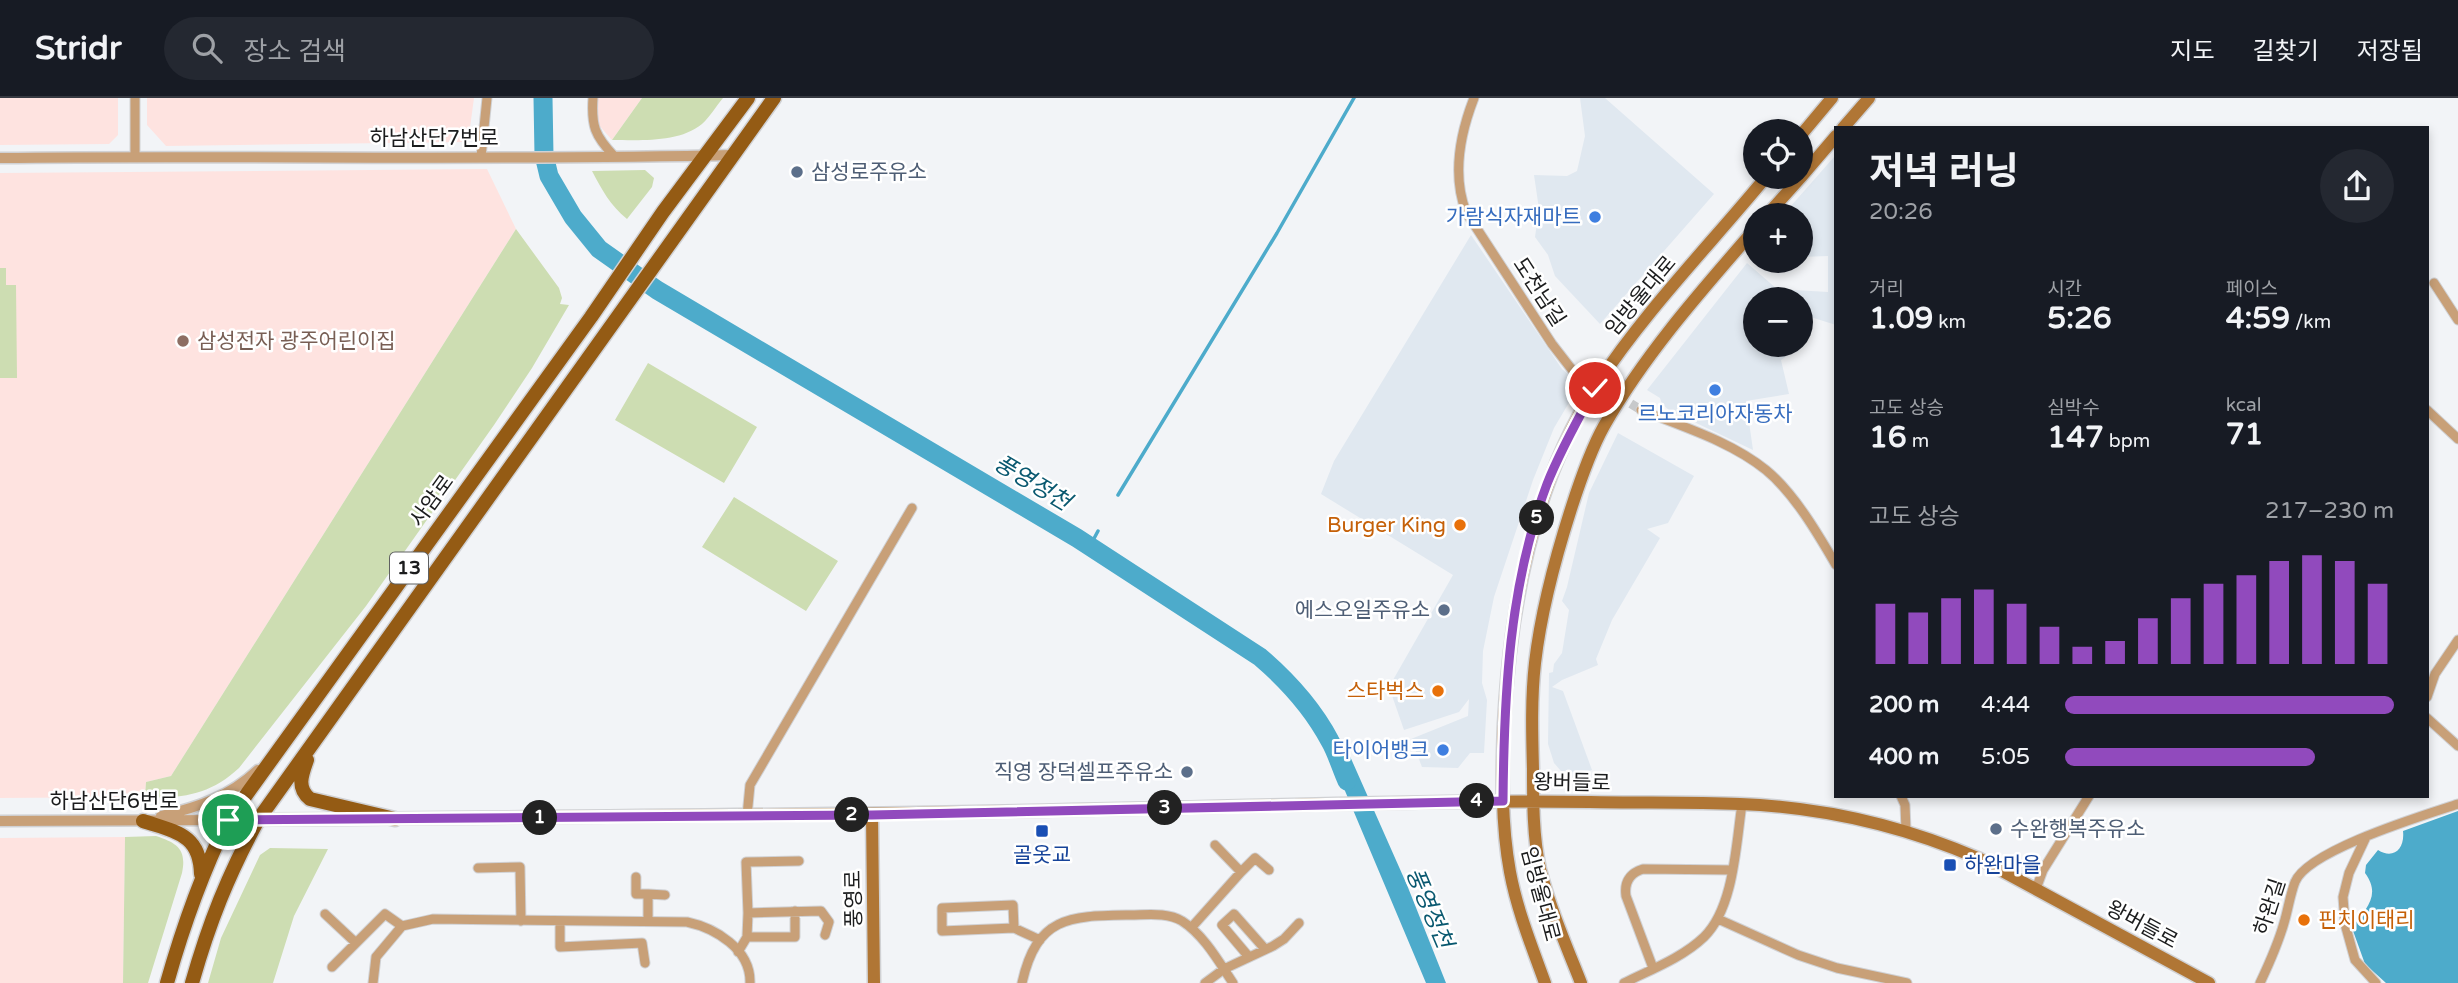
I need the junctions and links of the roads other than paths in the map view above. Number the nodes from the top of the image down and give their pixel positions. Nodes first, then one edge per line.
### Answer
1 (135, 98) edge
2 (487, 98) edge
3 (593, 98) edge
4 (748, 98) edge
5 (774, 98) edge
6 (1474, 98) edge
7 (1832, 98) edge
8 (1869, 98) edge
9 (1813, 121) edge
10 (1845, 126) edge
11 (1834, 138) edge
12 (733, 155) junction
13 (135, 156) junction
14 (614, 156) junction
15 (706, 156) junction
16 (481, 157) junction
17 (0, 158) edge
18 (1813, 163) edge
19 (1756, 189) edge
20 (1790, 189) edge
21 (1778, 203) edge
22 (1743, 243) edge
23 (2434, 284) dead end
24 (2458, 320) edge
25 (1585, 375) tunnel mouth
26 (1641, 410) tunnel mouth
27 (2429, 412) edge
28 (2458, 439) edge
29 (912, 508) dead end
30 (1834, 562) edge
31 (2458, 640) edge
32 (2429, 690) edge
33 (2429, 720) edge
34 (2458, 746) edge
35 (310, 747) junction
36 (273, 757) junction
37 (1903, 798) edge
38 (2088, 798) edge
39 (1503, 801) junction
40 (1533, 801) junction
41 (1742, 804) junction
42 (2458, 804) edge
43 (872, 815) junction
44 (747, 816) junction
45 (395, 819) junction
46 (228, 820) junction
47 (258, 820) junction
48 (0, 821) edge
49 (144, 821) junction
50 (1906, 830) junction
51 (2366, 837) junction
52 (1215, 845) dead end
53 (799, 861) dead end
54 (478, 869) dead end
55 (1269, 870) dead end
56 (1732, 870) junction
57 (1241, 872) junction
58 (636, 877) dead end
59 (201, 878) junction
60 (2036, 889) junction
61 (648, 894) junction
62 (665, 895) dead end
63 (795, 911) junction
64 (748, 913) junction
65 (326, 914) dead end
66 (1718, 919) junction
67 (648, 920) junction
68 (522, 921) junction
69 (560, 921) junction
70 (1299, 923) dead end
71 (402, 926) junction
72 (1014, 928) junction
73 (1191, 928) junction
74 (825, 935) dead end
75 (747, 937) junction
76 (1040, 940) junction
77 (356, 943) junction
78 (1265, 948) junction
79 (738, 952) junction
80 (1248, 957) junction
81 (645, 963) dead end
82 (332, 967) dead end
83 (1653, 968) junction
84 (1224, 969) junction
85 (167, 983) edge
86 (192, 983) edge
87 (373, 983) edge
88 (750, 983) edge
89 (874, 983) edge
90 (1022, 983) edge
91 (1205, 983) edge
92 (1233, 983) edge
93 (1545, 983) edge
94 (1581, 983) edge
95 (1624, 983) edge
96 (1908, 983) edge
97 (2209, 983) edge
98 (2260, 983) edge
99 (2376, 983) edge

1 - 13 street
2 - 16 street
3 - 14 street
4 - 15 main road, 사암로 / 13
5 - 12 main road, 13
6 - 25 street, 도천남길
7 - 9 main road
8 - 10 main road
11 - 18 main road
12 - 15 street, 하남산단7번로
12 - 35 main road, 13
13 - 16 street, 하남산단7번로
13 - 17 street, 하남산단7번로
14 - 15 street, 하남산단7번로
14 - 16 street, 하남산단7번로
15 - 36 main road, 사암로 / 13
19 - 39 main road, 임방울대로
20 - 21 main road
22 - 40 main road, 임방울대로
23 - 24 street
26 - 30 street
27 - 28 street
29 - 44 street
31 - 32 street
33 - 34 street
35 - 45 main road
35 - 47 main road, 13
36 - 46 main road, 사암로 / 13
36 - 49 street
37 - 50 street
38 - 60 street
39 - 40 main road, 왕버들로
39 - 43 main road, 왕버들로
39 - 93 main road, 임방울대로
40 - 41 main road, 왕버들로
40 - 94 main road, 임방울대로
41 - 50 main road, 왕버들로
41 - 56 street
42 - 51 street, 하완길
43 - 44 main road, 왕버들로
43 - 89 main road, 풍영로
44 - 45 main road, 왕버들로
45 - 47 main road, 왕버들로
46 - 47 main road, 왕버들로
46 - 49 street, 하남산단6번로
46 - 59 main road, 사암로 / 13
47 - 86 main road, 13
48 - 49 street, 하남산단6번로
49 - 59 main road
50 - 60 main road, 왕버들로
51 - 98 street, 하완길
51 - 99 street
52 - 57 street
53 - 64 street
54 - 68 street
55 - 57 street
56 - 66 street
56 - 83 street
57 - 73 street
58 - 61 street
59 - 85 main road, 사암로 / 13
60 - 97 main road, 왕버들로
61 - 62 street
61 - 67 street
63 - 64 street
63 - 74 street
63 - 75 street
64 - 75 street
65 - 77 street
66 - 83 street
66 - 96 street
67 - 69 street
67 - 79 street
68 - 69 street
68 - 71 street
69 - 81 street
70 - 78 street
71 - 77 street
71 - 87 street
72 - 72 street
72 - 76 street
73 - 76 street
73 - 84 street
75 - 79 street
76 - 90 street
77 - 82 street
78 - 80 street
78 - 80 street
79 - 88 street
80 - 84 street
83 - 95 street
84 - 91 street
84 - 92 street

